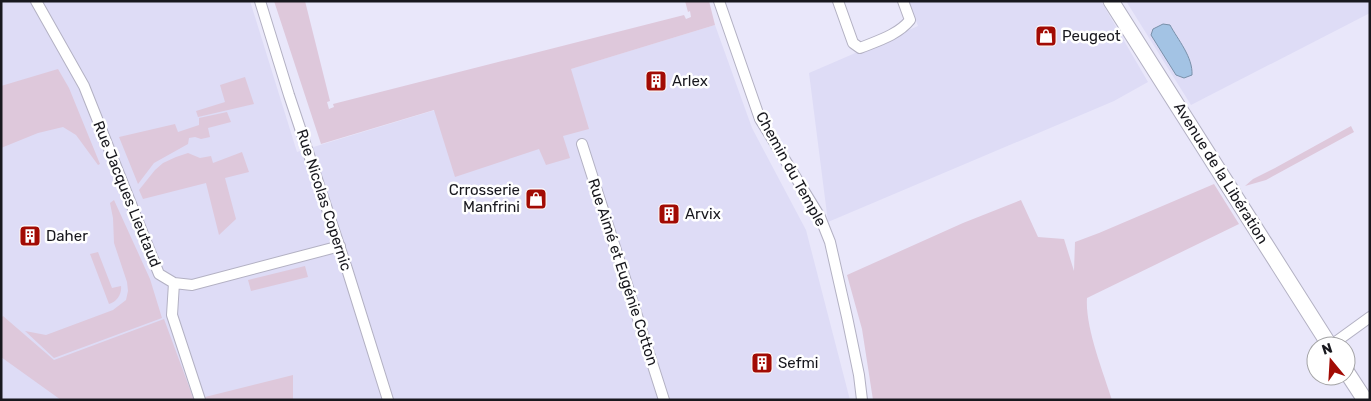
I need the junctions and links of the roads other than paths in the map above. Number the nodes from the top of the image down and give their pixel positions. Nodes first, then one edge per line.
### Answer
1 (36, 1) edge
2 (260, 1) edge
3 (719, 1) edge
4 (838, 1) edge
5 (903, 1) edge
6 (1111, 1) edge
7 (582, 144) dead end
8 (340, 246) junction
9 (174, 283) junction
10 (1370, 317) edge
11 (1324, 336) edge
12 (1344, 336) edge
13 (1356, 386) edge
14 (200, 400) edge
15 (388, 400) edge
16 (664, 400) edge
17 (862, 400) edge
18 (1365, 400) edge

1 - 9 street, Rue Jacques Lieutaud
2 - 8 street, Rue Nicolas Copernic
3 - 17 street, Chemin du Temple
4 - 5 street
6 - 11 main road, Avenue de la Libération
7 - 16 street, Rue Aimé et Eugénie Cotton
8 - 9 street, Rue Jacques Lieutaud
8 - 15 street, Rue Nicolas Copernic
9 - 14 street
10 - 12 street
13 - 18 main road

